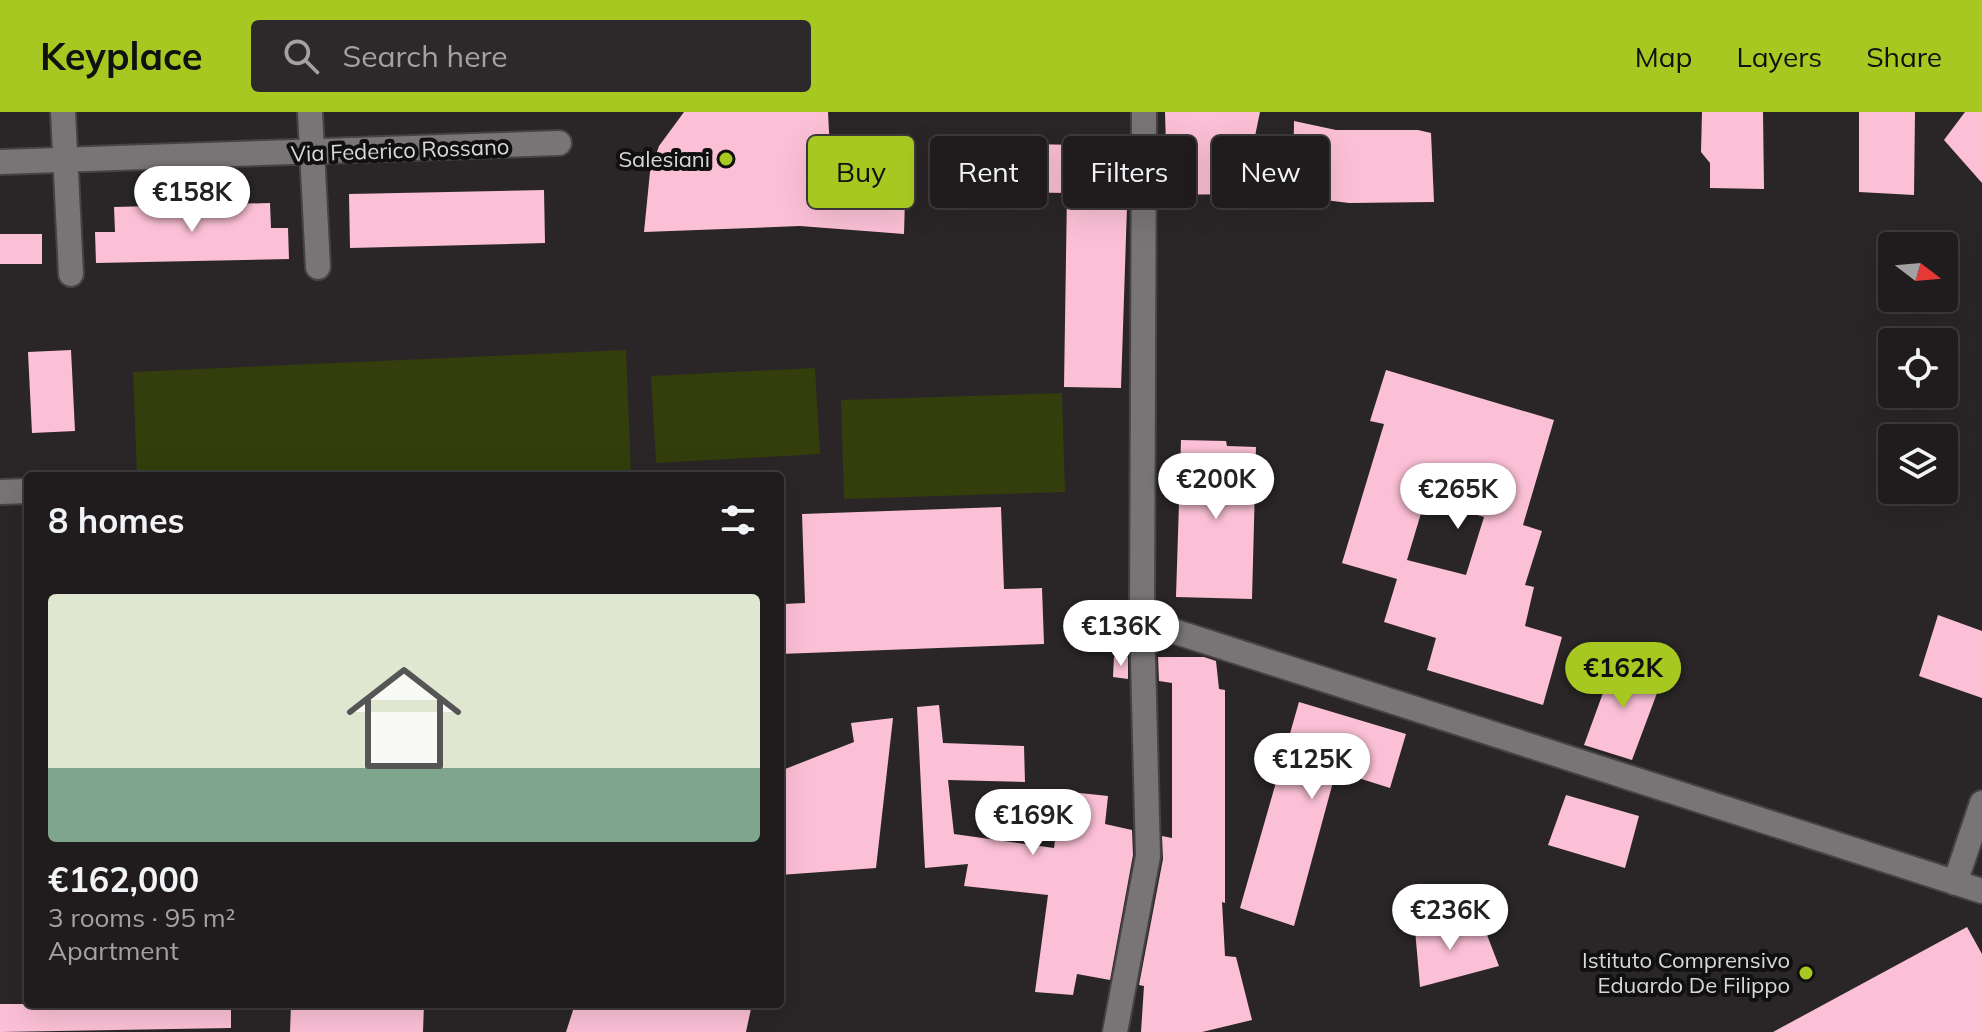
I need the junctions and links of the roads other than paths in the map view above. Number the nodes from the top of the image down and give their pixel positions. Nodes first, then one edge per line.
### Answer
1 (63, 112) edge
2 (310, 112) edge
3 (1144, 112) edge
4 (559, 143) dead end
5 (313, 153) junction
6 (66, 161) junction
7 (0, 162) edge
8 (318, 267) dead end
9 (71, 274) dead end
10 (24, 491) edge
11 (0, 492) edge
12 (1142, 621) junction
13 (1982, 803) edge
14 (1955, 883) junction
15 (1982, 891) edge
16 (1115, 1032) edge

1 - 6 street
2 - 5 street
3 - 12 street
4 - 5 street, Via Federico Rossano
5 - 6 street, Via Federico Rossano
5 - 8 street
6 - 7 street, Via Federico Rossano
6 - 9 street
10 - 11 street
12 - 14 street
12 - 16 street
13 - 14 street
14 - 15 street

